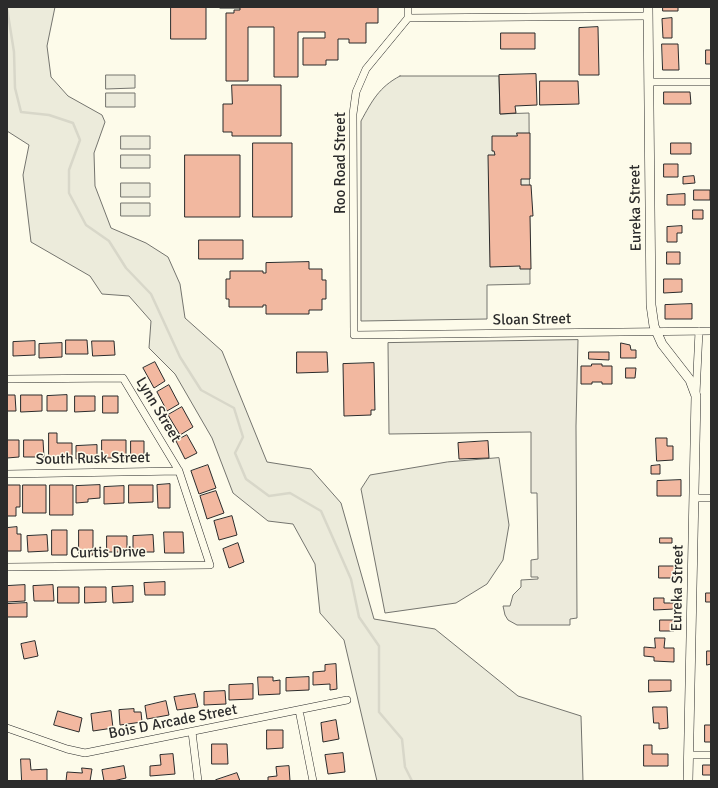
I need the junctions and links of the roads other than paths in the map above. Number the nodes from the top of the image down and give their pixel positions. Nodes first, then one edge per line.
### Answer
1 (408, 7) edge
2 (648, 12) edge
3 (408, 18) junction
4 (649, 82) junction
5 (711, 82) edge
6 (656, 331) junction
7 (699, 331) junction
8 (711, 331) edge
9 (354, 335) joint
10 (7, 380) edge
11 (696, 396) junction
12 (179, 470) junction
13 (7, 474) edge
14 (694, 498) junction
15 (711, 498) edge
16 (210, 565) joint
17 (7, 567) edge
18 (347, 700) dead end
19 (299, 710) junction
20 (7, 728) edge
21 (192, 732) junction
22 (689, 755) junction
23 (711, 755) edge
24 (198, 781) edge
25 (313, 781) edge
26 (688, 781) edge

1 - 3 street
2 - 3 street
2 - 4 street, Eureka Street
3 - 9 street, Roo Road Street
4 - 5 street
4 - 6 street, Eureka Street
6 - 7 street, Sloan Street
6 - 9 street, Sloan Street
6 - 11 street, Eureka Street
7 - 8 street, Sloan Street
7 - 11 street, Eureka Street
10 - 12 street, Lynn Street
11 - 14 street, Eureka Street
12 - 13 street, South Rusk Street
12 - 16 street, Lynn Street
14 - 15 street
14 - 22 street, Eureka Street
16 - 17 street, Curtis Drive
18 - 19 street, Bois D Arcade Street
19 - 21 street, Bois D Arcade Street
19 - 25 street
20 - 21 street, Bois D Arcade Street
21 - 24 street
22 - 23 street
22 - 26 street, Eureka Street

